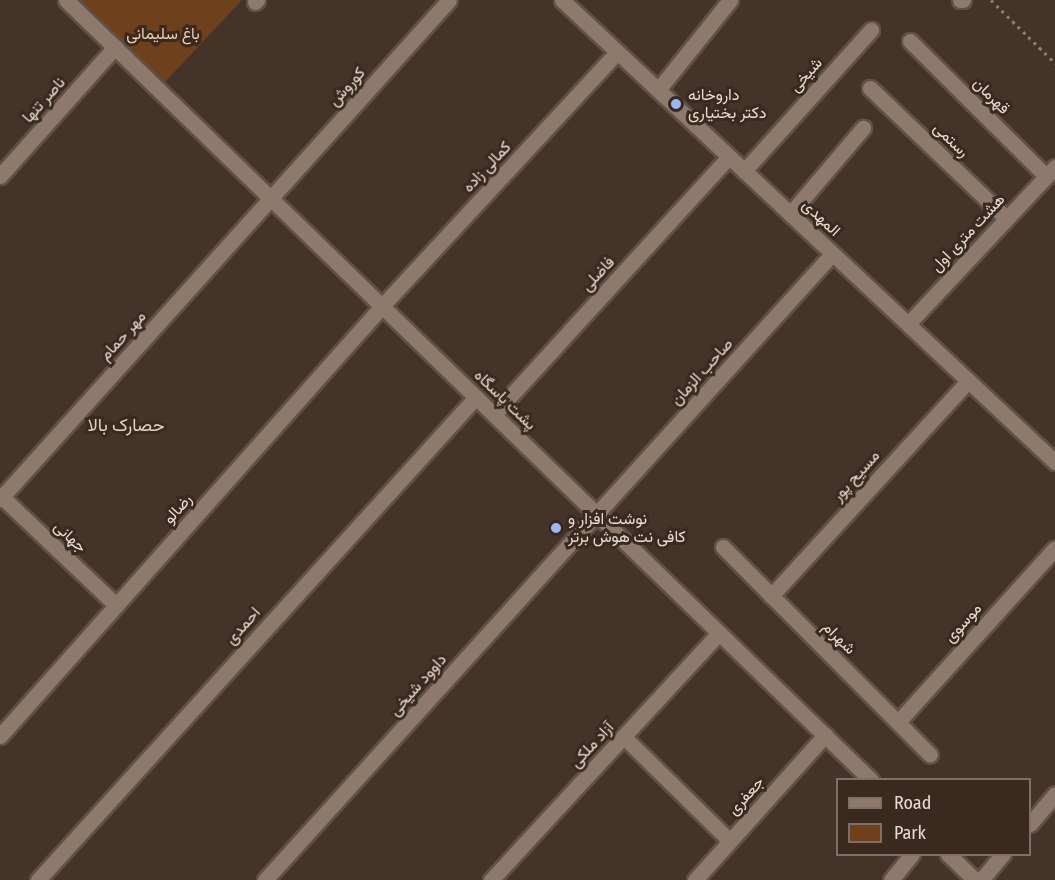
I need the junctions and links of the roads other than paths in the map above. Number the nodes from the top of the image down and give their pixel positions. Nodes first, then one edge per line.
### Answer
1 (66, 0) edge
2 (449, 0) edge
3 (730, 0) edge
4 (564, 1) edge
5 (871, 30) dead end
6 (910, 41) dead end
7 (115, 47) junction
8 (617, 52) junction
9 (870, 88) dead end
10 (658, 90) junction
11 (863, 128) dead end
12 (729, 157) junction
13 (744, 171) junction
14 (1051, 171) edge
15 (0, 176) edge
16 (271, 198) junction
17 (790, 214) junction
18 (1006, 219) junction
19 (832, 254) junction
20 (382, 306) junction
21 (908, 324) junction
22 (968, 381) junction
23 (476, 397) junction
24 (494, 414) junction
25 (1053, 457) edge
26 (1, 497) edge
27 (598, 515) junction
28 (723, 547) dead end
29 (1055, 548) edge
30 (771, 596) junction
31 (116, 605) junction
32 (719, 633) junction
33 (898, 722) junction
34 (825, 735) junction
35 (0, 736) edge
36 (624, 737) junction
37 (930, 755) dead end
38 (869, 778) edge
39 (1055, 794) edge
40 (1031, 822) edge
41 (730, 840) junction
42 (911, 856) edge
43 (949, 856) edge
44 (1002, 856) edge
45 (38, 880) edge
46 (265, 880) edge
47 (491, 880) edge
48 (694, 880) edge
49 (891, 880) edge
50 (975, 880) edge
51 (981, 880) edge

1 - 7 street
2 - 16 street, کوروش
3 - 10 street
4 - 8 street, المهدی
5 - 13 street, شیخی
6 - 14 street, قهرمان
7 - 15 street, ناصر تنها
7 - 16 street, پشت پاسگاه
8 - 10 street, المهدی
8 - 20 street, کمالی زاده
9 - 18 street, رستمی
10 - 12 street, المهدی
11 - 17 street
12 - 13 street, المهدی
12 - 24 street, فاضلی
13 - 17 street, المهدی
14 - 18 street, هشت متری اول
16 - 20 street, پشت پاسگاه
16 - 26 street, مهر حمام
17 - 19 street, المهدی
18 - 21 street, هشت متری اول
19 - 21 street, المهدی
19 - 27 street, صاحب الزمان
20 - 23 street, پشت پاسگاه
20 - 31 street, رضالو
21 - 22 street, المهدی
22 - 25 street, المهدی
22 - 30 street, مسیح پور
23 - 24 street, پشت پاسگاه
23 - 45 street, احمدی
24 - 27 street, پشت پاسگاه
26 - 31 street, جهانی
27 - 32 street, پشت پاسگاه
27 - 46 street, داوود شیخی
28 - 30 street, شهرام
29 - 33 street, موسوی
30 - 33 street, شهرام
31 - 35 street, رضالو
32 - 34 street, پشت پاسگاه
32 - 36 street, آزاد ملکی
33 - 37 street, شهرام
34 - 38 street, پشت پاسگاه
34 - 41 street, جعفری
36 - 41 street
36 - 47 street, آزاد ملکی
39 - 40 street
41 - 48 street, جعفری
42 - 49 street
43 - 50 street
44 - 51 street

